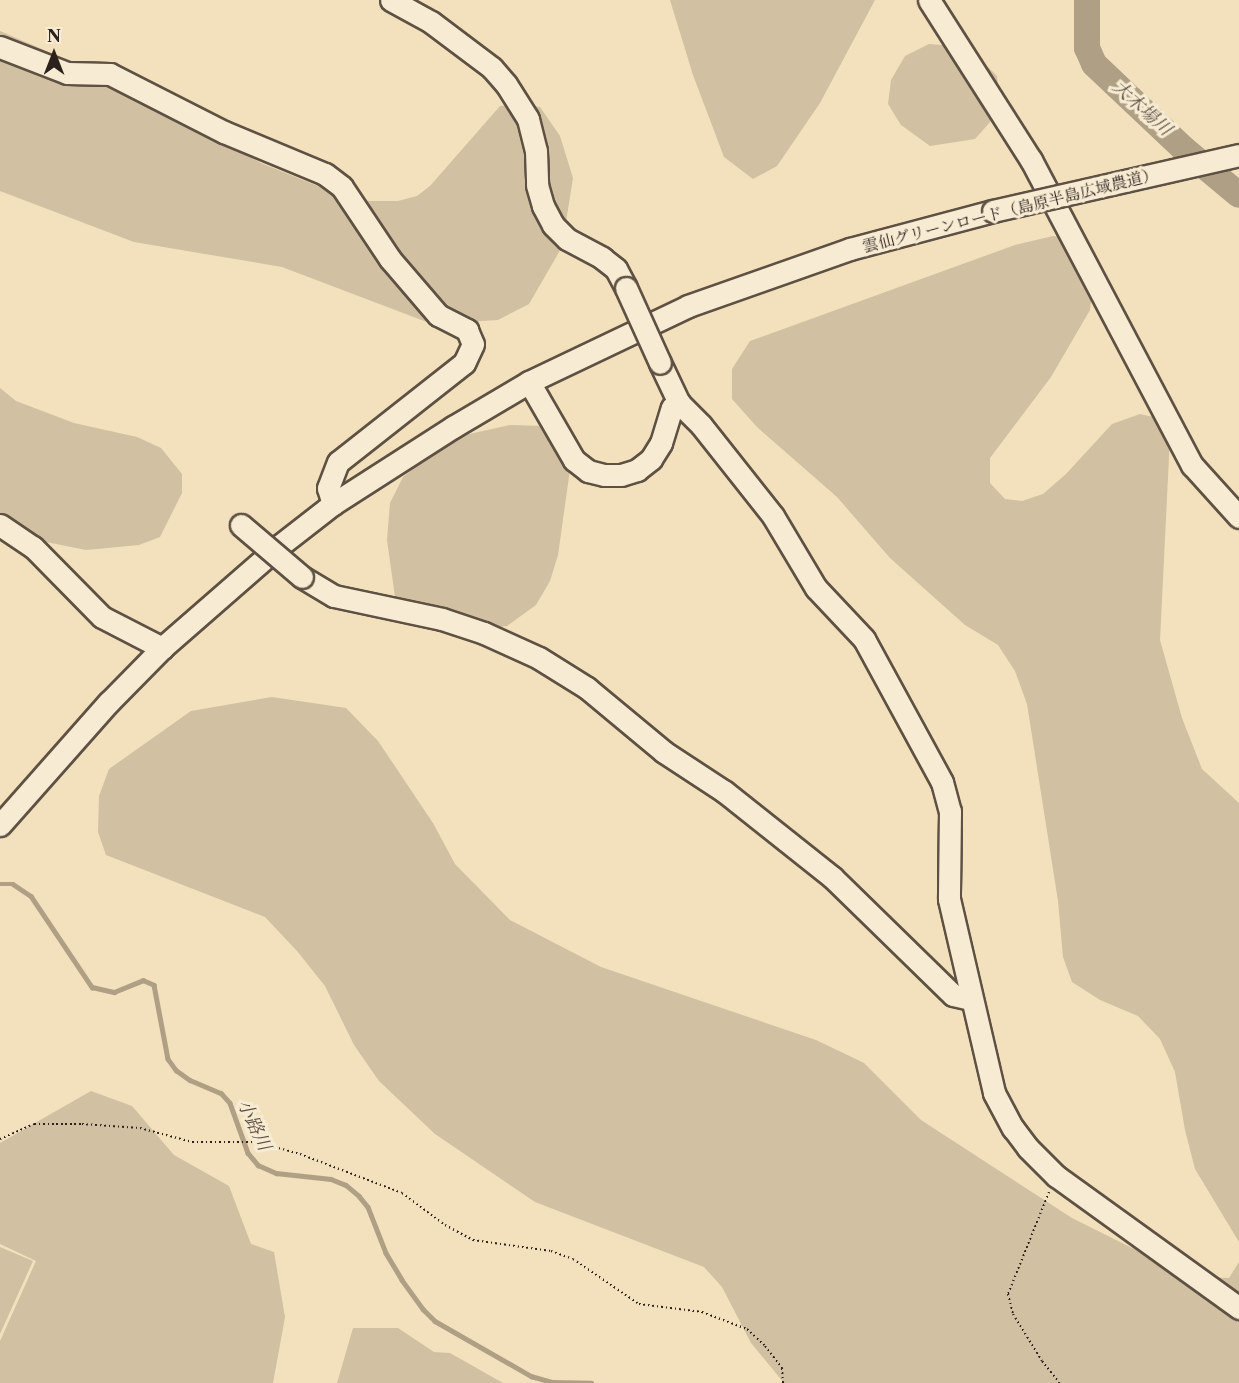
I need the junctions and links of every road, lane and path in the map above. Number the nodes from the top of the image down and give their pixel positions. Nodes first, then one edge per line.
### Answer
1 (391, 0) edge
2 (929, 0) edge
3 (0, 47) edge
4 (1239, 155) edge
5 (529, 382) junction
6 (679, 403) junction
7 (333, 504) junction
8 (1239, 517) edge
9 (0, 525) edge
10 (241, 525) dead end
11 (162, 648) junction
12 (0, 825) edge
13 (972, 999) junction
14 (0, 1139) edge
15 (1056, 1176) junction
16 (1239, 1308) edge
17 (783, 1383) edge
18 (1060, 1383) edge

1 - 6 street, bridge
2 - 8 street
3 - 7 street
4 - 5 street, 雲仙グリーンロード（島原半島広域農道）, bridge
5 - 6 street
5 - 7 street, 雲仙グリーンロード（島原半島広域農道）
6 - 13 street
7 - 11 street, 雲仙グリーンロード（島原半島広域農道）
9 - 11 street
10 - 13 street, bridge
11 - 12 street, 雲仙グリーンロード（島原半島広域農道）
13 - 15 street
14 - 17 path
15 - 16 street
15 - 18 path

